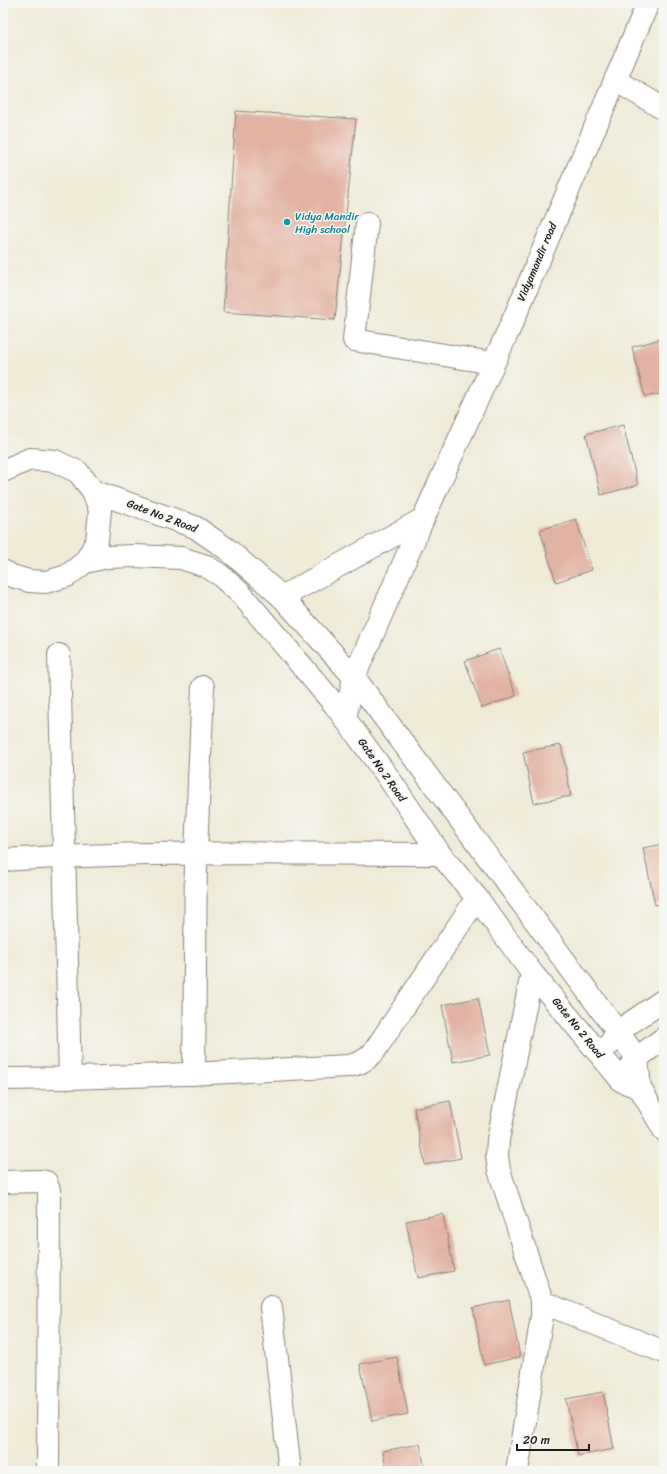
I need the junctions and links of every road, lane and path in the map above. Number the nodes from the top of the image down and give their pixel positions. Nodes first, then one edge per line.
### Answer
1 (648, 3) edge
2 (615, 80) junction
3 (664, 108) edge
4 (367, 223) dead end
5 (493, 363) junction
6 (3, 471) edge
7 (94, 490) junction
8 (423, 518) junction
9 (85, 562) junction
10 (3, 570) edge
11 (282, 597) junction
12 (262, 620) junction
13 (59, 655) dead end
14 (354, 677) junction
15 (203, 688) dead end
16 (345, 718) junction
17 (196, 853) junction
18 (440, 854) junction
19 (64, 855) junction
20 (3, 860) edge
21 (477, 898) junction
22 (532, 973) junction
23 (664, 1000) edge
24 (617, 1032) junction
25 (664, 1038) edge
26 (601, 1057) junction
27 (637, 1058) junction
28 (194, 1074) junction
29 (70, 1078) junction
30 (3, 1079) edge
31 (631, 1085) junction
32 (664, 1130) edge
33 (3, 1182) edge
34 (542, 1302) junction
35 (271, 1307) dead end
36 (664, 1352) edge
37 (48, 1471) edge
38 (290, 1471) edge
39 (517, 1471) edge

1 - 2 street, Vidyamandir road
2 - 3 street
2 - 5 street, Vidyamandir road
4 - 5 street
5 - 8 street, Vidyamandir road
6 - 7 street
7 - 9 street
7 - 11 street, Gate No 2 Road
8 - 11 street
8 - 14 street, Vidyamandir road
9 - 10 street
9 - 12 street, Gate No 2 Road
11 - 12 street
11 - 14 street, Gate No 2 Road
12 - 16 street, Gate No 2 Road
13 - 19 street
14 - 16 street, Vidyamandir road
14 - 24 street, Gate No 2 Road
15 - 17 street
16 - 18 street, Gate No 2 Road
17 - 18 street
17 - 19 street
17 - 28 street
18 - 21 street, Gate No 2 Road
19 - 20 street
19 - 29 street
21 - 22 street, Gate No 2 Road
21 - 28 street
22 - 26 street, Gate No 2 Road
22 - 34 street
23 - 24 street
24 - 26 street
24 - 27 street, Gate No 2 Road
25 - 27 street
26 - 31 street, Gate No 2 Road
27 - 31 street
28 - 29 street
29 - 30 street
31 - 32 street, Gate No 2 Road
33 - 37 street
34 - 36 street
34 - 39 street
35 - 38 street

